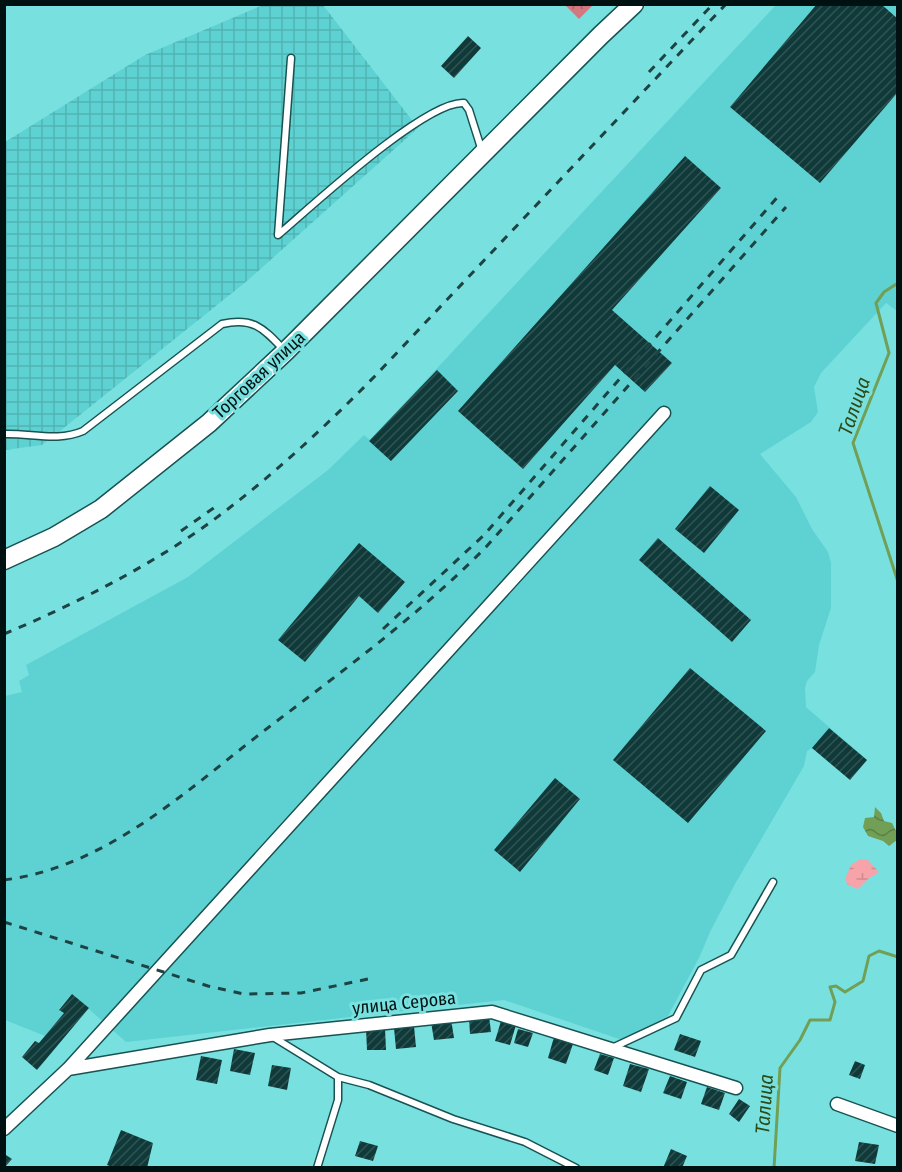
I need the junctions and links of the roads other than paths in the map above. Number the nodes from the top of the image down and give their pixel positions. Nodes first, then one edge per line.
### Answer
1 (634, 4) edge
2 (291, 58) dead end
3 (483, 153) junction
4 (286, 351) junction
5 (664, 413) dead end
6 (4, 434) edge
7 (4, 560) edge
8 (773, 882) dead end
9 (270, 1035) junction
10 (611, 1049) junction
11 (68, 1069) junction
12 (338, 1077) junction
13 (736, 1088) dead end
14 (837, 1104) dead end
15 (897, 1126) edge
16 (4, 1129) edge
17 (317, 1167) edge
18 (576, 1167) edge

1 - 3 street, Торговая улица
2 - 3 lane
3 - 4 street, Торговая улица
4 - 6 lane
4 - 7 street, Торговая улица
5 - 11 street
8 - 10 lane
9 - 10 street, улица Серова
9 - 11 street, улица Серова
9 - 12 lane
10 - 13 street, улица Серова
11 - 16 street
12 - 17 lane
12 - 18 lane
14 - 15 street

